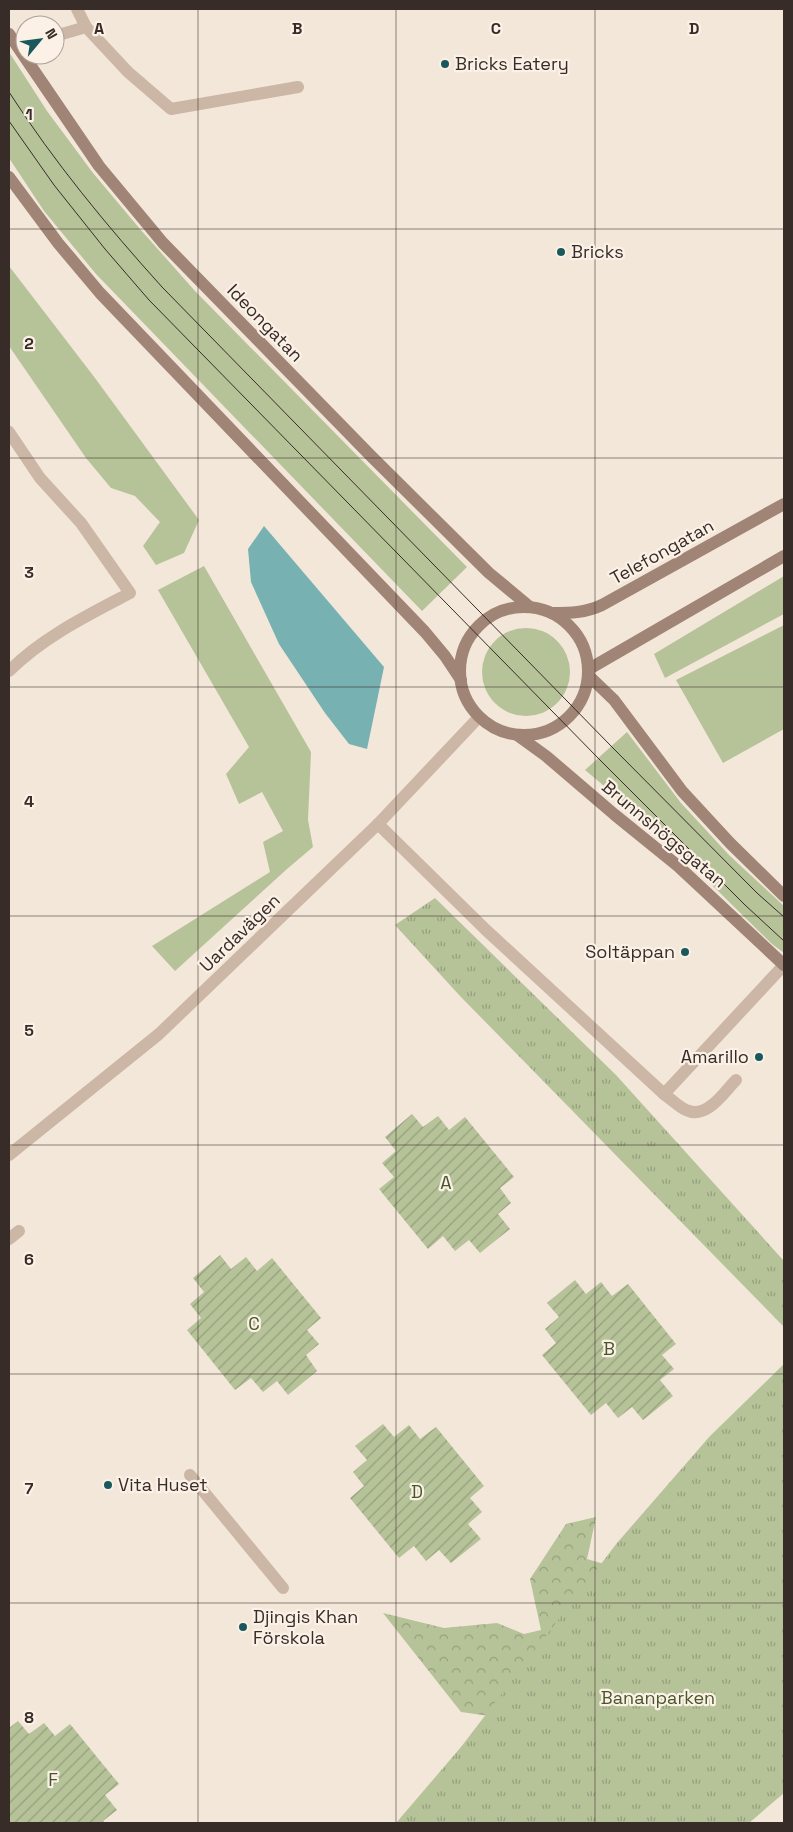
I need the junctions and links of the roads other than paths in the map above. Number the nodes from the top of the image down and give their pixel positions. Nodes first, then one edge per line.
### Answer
1 (77, 9) edge
2 (86, 28) junction
3 (65, 33) edge
4 (32, 65) edge
5 (298, 87) dead end
6 (9, 177) edge
7 (9, 432) edge
8 (784, 504) edge
9 (784, 556) edge
10 (530, 607) junction
11 (552, 613) junction
12 (9, 671) edge
13 (589, 673) junction
14 (461, 680) junction
15 (480, 718) junction
16 (517, 735) junction
17 (378, 824) junction
18 (784, 896) edge
19 (784, 965) edge
20 (736, 1080) dead end
21 (664, 1094) junction
22 (9, 1155) edge
23 (19, 1231) dead end
24 (9, 1239) edge
25 (190, 1475) dead end
26 (283, 1588) dead end

1 - 2 street
2 - 3 street
2 - 5 street
4 - 10 street, Ideongatan
6 - 14 street
7 - 12 street
8 - 11 street, Telefongatan
9 - 13 street
10 - 11 street
10 - 14 street
11 - 13 street
13 - 16 street
13 - 18 street, Brunnshögsgatan
14 - 15 street
15 - 16 street
15 - 17 street, Uardavägen
16 - 19 street, Brunnshögsgatan
17 - 21 street
17 - 22 street, Uardavägen
19 - 21 street
20 - 21 street
23 - 24 street
25 - 26 street

